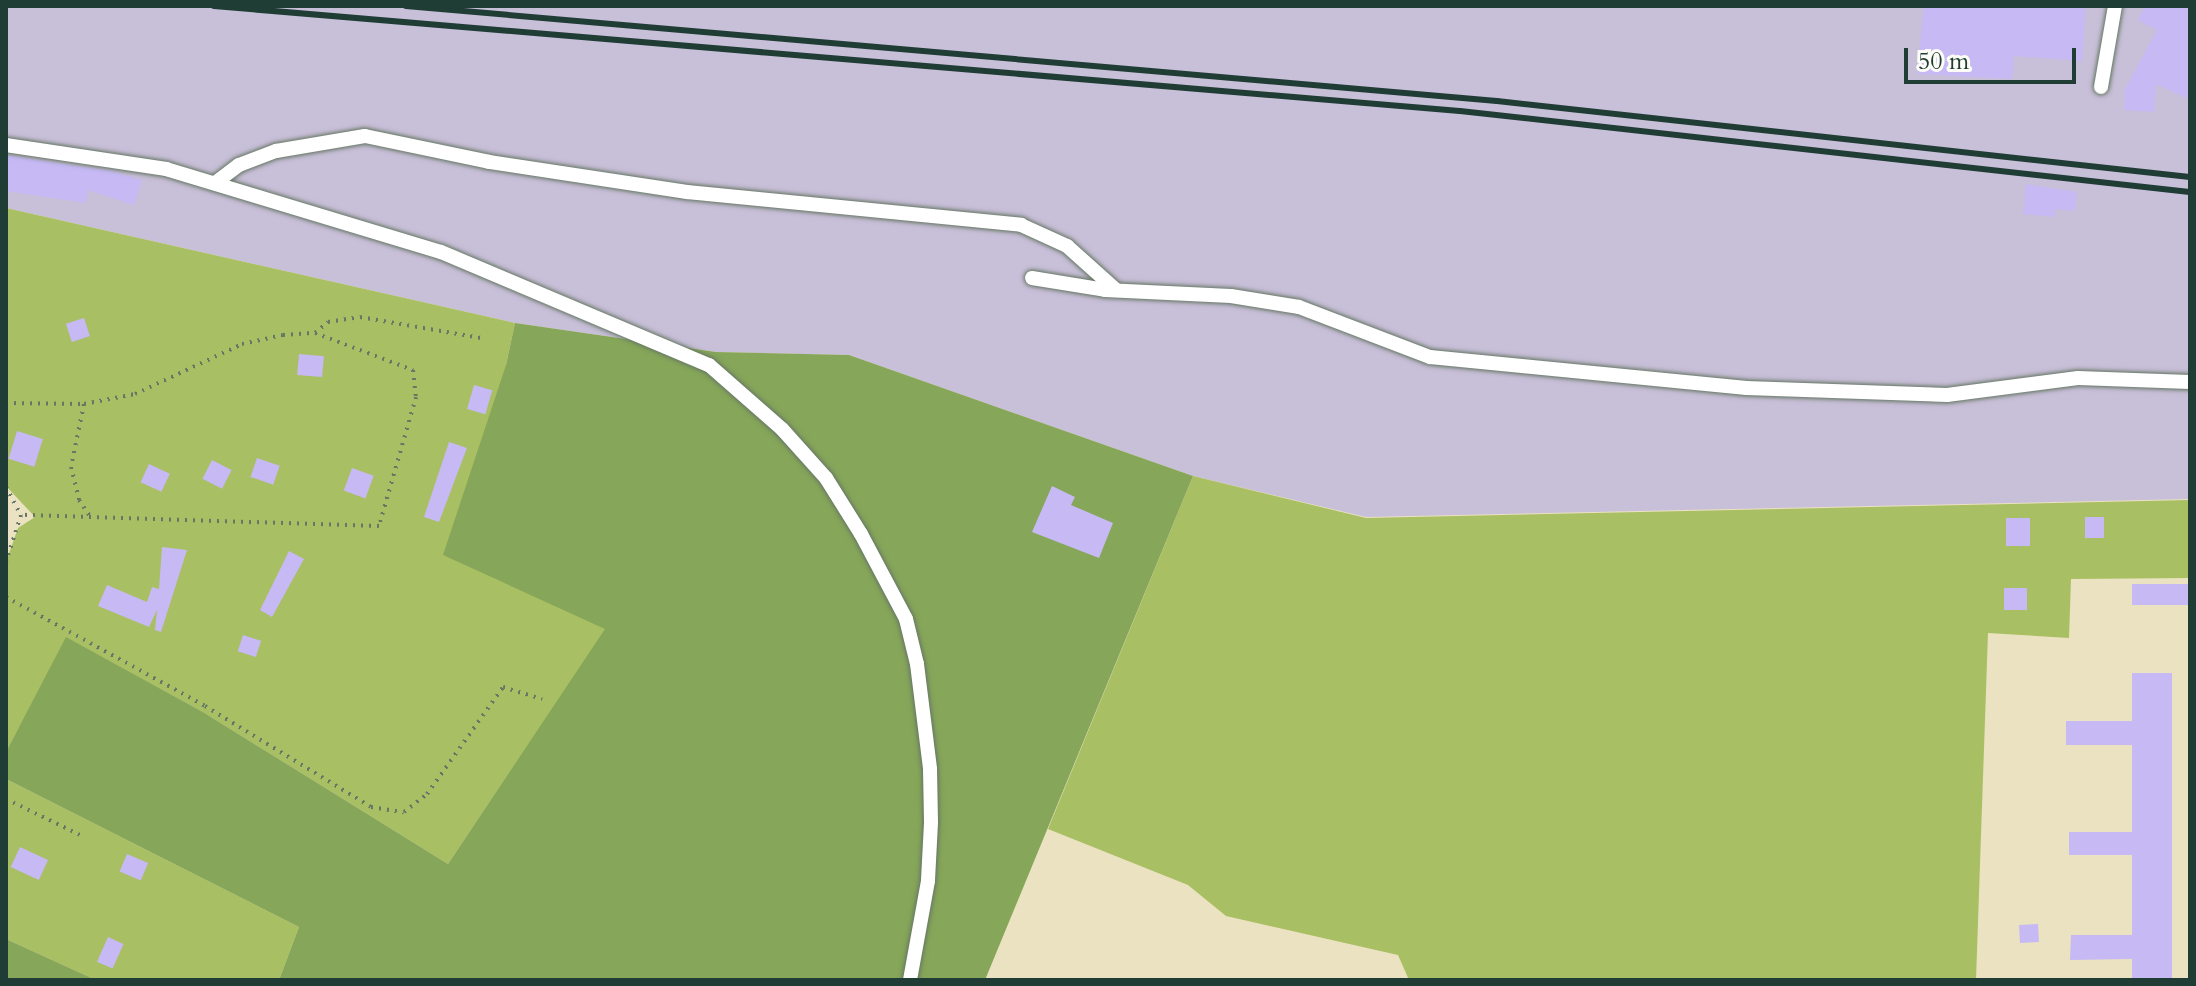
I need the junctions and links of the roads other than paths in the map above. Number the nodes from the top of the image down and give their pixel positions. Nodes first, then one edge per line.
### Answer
1 (2115, 6) edge
2 (2101, 87) dead end
3 (6, 145) edge
4 (215, 183) junction
5 (1032, 278) dead end
6 (1116, 290) junction
7 (2190, 382) edge
8 (910, 980) edge

1 - 2 lane
3 - 4 lane
4 - 6 lane
4 - 8 lane
5 - 6 lane
6 - 7 lane

